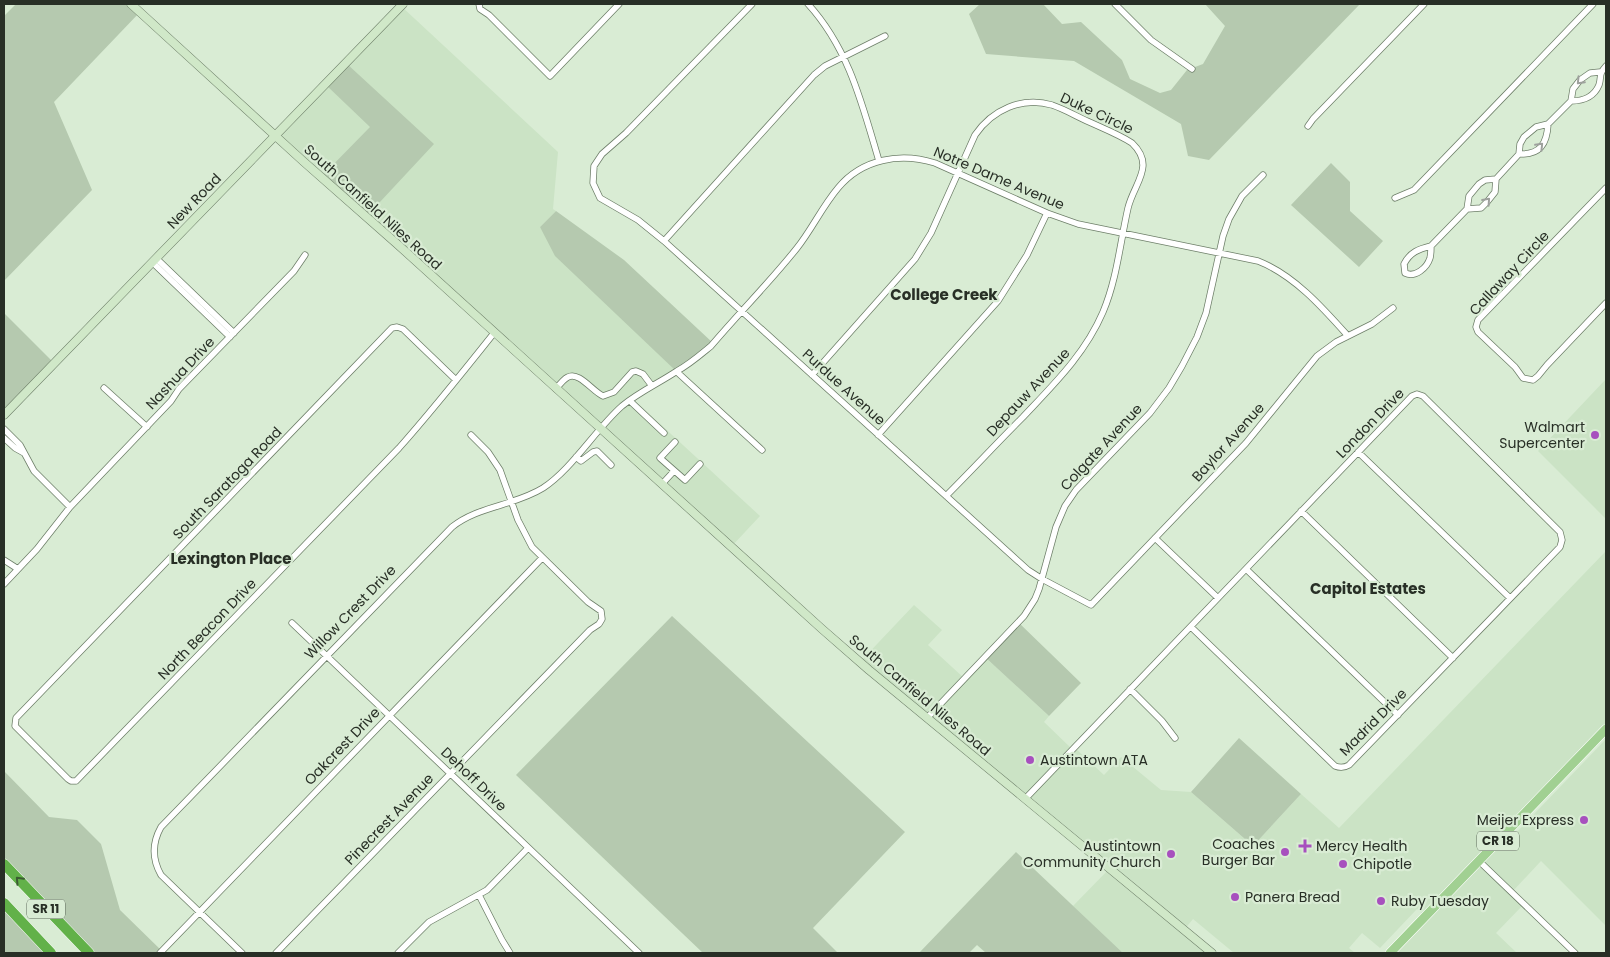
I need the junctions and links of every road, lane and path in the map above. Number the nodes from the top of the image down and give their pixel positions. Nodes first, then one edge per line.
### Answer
1 (131, 4) edge
2 (403, 4) edge
3 (480, 4) edge
4 (620, 4) edge
5 (752, 4) edge
6 (808, 4) edge
7 (1115, 4) edge
8 (1424, 4) edge
9 (1593, 4) edge
10 (884, 36) dead end
11 (844, 56) junction
12 (1606, 66) edge
13 (1192, 69) dead end
14 (1600, 72) junction
15 (1572, 101) junction
16 (1548, 124) junction
17 (1308, 126) dead end
18 (275, 136) junction
19 (1519, 154) junction
20 (879, 160) junction
21 (958, 173) junction
22 (1263, 175) dead end
23 (1496, 179) junction
24 (1606, 188) edge
25 (1395, 198) dead end
26 (1467, 209) junction
27 (1047, 213) junction
28 (1123, 234) junction
29 (664, 241) junction
30 (1431, 246) junction
31 (1220, 253) junction
32 (305, 255) dead end
33 (154, 260) junction
34 (1606, 303) edge
35 (1393, 308) dead end
36 (741, 311) junction
37 (494, 333) junction
38 (232, 335) junction
39 (1348, 336) junction
40 (677, 372) junction
41 (812, 375) junction
42 (456, 380) junction
43 (652, 386) junction
44 (104, 388) dead end
45 (556, 389) junction
46 (630, 400) junction
47 (4, 415) edge
48 (147, 427) junction
49 (4, 429) edge
50 (600, 429) junction
51 (664, 432) dead end
52 (471, 434) dead end
53 (878, 435) junction
54 (4, 438) edge
55 (675, 442) dead end
56 (762, 450) dead end
57 (1358, 452) junction
58 (24, 454) junction
59 (576, 457) junction
60 (700, 464) dead end
61 (611, 465) dead end
62 (674, 471) junction
63 (662, 484) junction
64 (946, 496) junction
65 (512, 501) junction
66 (70, 507) junction
67 (1301, 512) junction
68 (1155, 538) junction
69 (1562, 540) joint
70 (542, 558) junction
71 (4, 560) edge
72 (1246, 569) junction
73 (18, 570) junction
74 (1042, 579) junction
75 (4, 584) edge
76 (1218, 598) junction
77 (1510, 598) junction
78 (1091, 605) joint
79 (292, 623) dead end
80 (1190, 627) junction
81 (326, 656) junction
82 (1453, 658) junction
83 (1130, 689) junction
84 (1398, 715) junction
85 (389, 716) junction
86 (927, 718) junction
87 (1606, 729) edge
88 (1175, 738) dead end
89 (450, 774) junction
90 (74, 782) joint
91 (1025, 799) junction
92 (528, 848) junction
93 (1479, 861) junction
94 (4, 864) edge
95 (479, 895) junction
96 (4, 903) edge
97 (198, 912) junction
98 (51, 953) edge
99 (88, 953) edge
100 (160, 953) edge
101 (242, 953) edge
102 (276, 953) edge
103 (398, 953) edge
104 (510, 953) edge
105 (639, 953) edge
106 (1212, 953) edge
107 (1390, 953) edge
108 (1576, 953) edge

1 - 18 main road, South Canfield Niles Road
2 - 18 main road, New Road
3 - 4 street
5 - 29 street, Purdue Avenue
6 - 11 street
7 - 13 street
8 - 17 street
9 - 25 street
10 - 11 street
11 - 20 street
11 - 29 street
12 - 14 street
14 -> 15 street
14 - 15 street
15 - 16 street
16 - 19 street
19 -> 16 street
18 - 33 main road, New Road
18 - 37 main road, South Canfield Niles Road
19 - 23 street
20 - 21 street, Notre Dame Avenue
20 - 36 street, Notre Dame Avenue
21 - 27 street, Notre Dame Avenue
21 - 28 street, Duke Circle
21 - 41 street, Duke Circle
22 - 31 street, Colgate Avenue
23 - 26 street
26 -> 23 street
24 - 34 street, Callaway Circle
26 - 30 street
27 - 28 street, Notre Dame Avenue
27 - 53 street
28 - 31 street, Notre Dame Avenue
28 - 64 street, Depauw Avenue
29 - 36 street, Purdue Avenue
30 - 30 street
31 - 39 street, Notre Dame Avenue
31 - 74 street, Colgate Avenue
32 - 38 street, Nashua Drive
33 - 38 street
33 - 47 main road, New Road
35 - 39 street, Baylor Avenue
36 - 40 street, Notre Dame Avenue
36 - 41 street, Purdue Avenue
37 - 42 street, North Beacon Drive
37 - 45 main road, South Canfield Niles Road
38 - 48 street, Nashua Drive
39 - 68 street, Baylor Avenue
40 - 43 street, Notre Dame Avenue
40 - 56 street
41 - 53 street, Purdue Avenue
42 - 90 street, North Beacon Drive
42 - 90 street, South Saratoga Road
43 - 45 street
43 - 46 street, Notre Dame Avenue
44 - 48 street
45 - 50 main road, South Canfield Niles Road
46 - 50 street, Notre Dame Avenue
46 - 51 street
48 - 66 street, Nashua Drive
49 - 58 street
50 - 59 street, Willow Crest Drive
50 - 63 main road, South Canfield Niles Road
52 - 65 street
53 - 64 street, Purdue Avenue
54 - 58 street
55 - 62 street
57 - 67 street, London Drive
57 - 69 street, London Drive
57 - 77 street
58 - 66 street
59 - 61 street
59 - 65 street, Willow Crest Drive
60 - 62 street
62 - 63 street
63 - 86 main road, South Canfield Niles Road
64 - 74 street, Purdue Avenue
65 - 70 street
65 - 81 street, Willow Crest Drive
66 - 73 street, Nashua Drive
67 - 72 street, London Drive
67 - 82 street
68 - 76 street
68 - 78 street, Baylor Avenue
69 - 77 street, Madrid Drive
70 - 85 street, Oakcrest Drive
70 - 89 street, Pinecrest Avenue
71 - 73 street
72 - 76 street, London Drive
72 - 84 street
73 - 75 street, Nashua Drive
74 - 78 street, Purdue Avenue
74 - 86 street, Colgate Avenue
76 - 80 street, London Drive
77 - 82 street, Madrid Drive
79 - 81 street, Dehoff Drive
80 - 83 street, London Drive
80 - 84 street, Madrid Drive
81 - 85 street, Dehoff Drive
81 - 97 street, Willow Crest Drive
82 - 84 street, Madrid Drive
83 - 88 street
83 - 91 street, London Drive
85 - 89 street, Dehoff Drive
85 - 97 street, Oakcrest Drive
86 - 91 main road, South Canfield Niles Road
87 - 93 main road, CR 18
89 - 92 street, Dehoff Drive
89 - 102 street, Pinecrest Avenue
91 - 106 main road, South Canfield Niles Road
92 - 95 street
92 - 105 street, Dehoff Drive
93 - 107 main road, CR 18
93 - 108 street
99 -> 94 highway, SR 11
95 - 103 street
95 - 104 street
96 - 98 highway, SR 11
97 - 100 street, Oakcrest Drive
97 - 101 street

